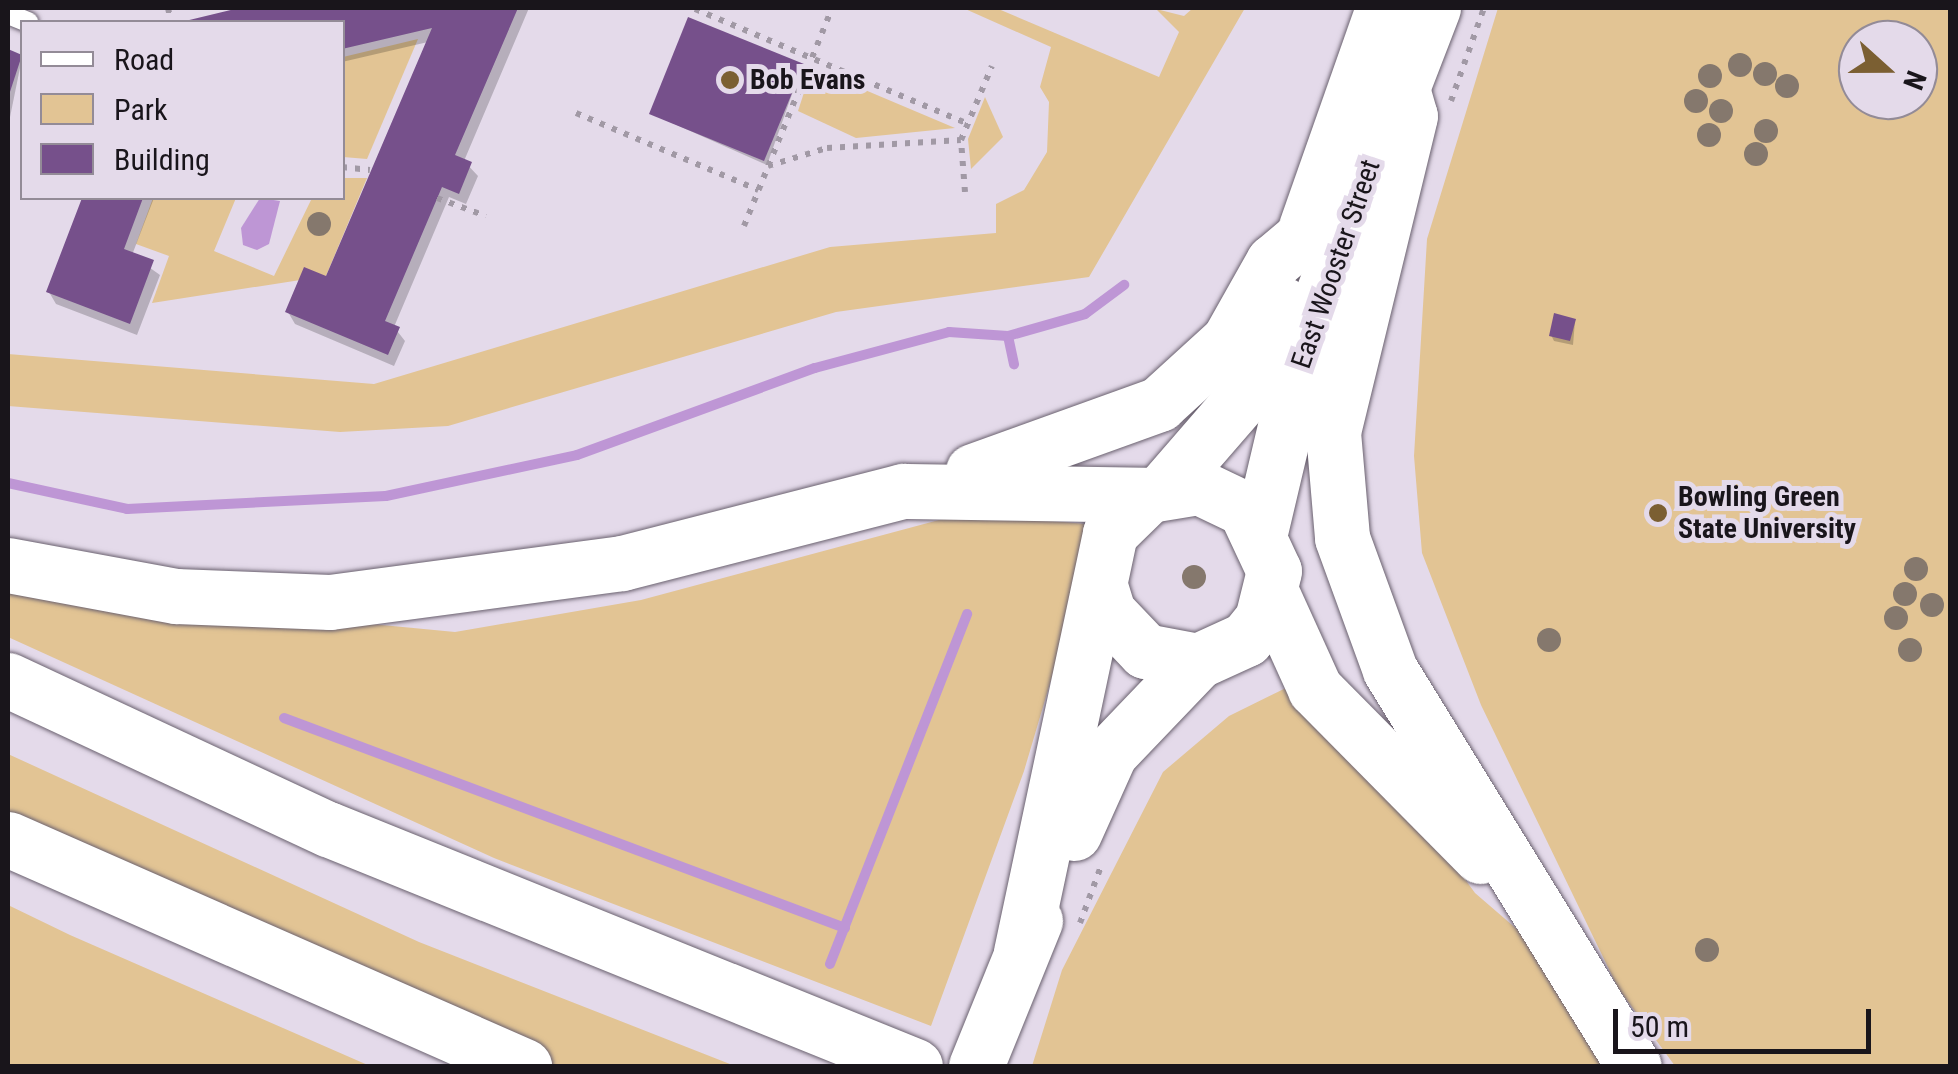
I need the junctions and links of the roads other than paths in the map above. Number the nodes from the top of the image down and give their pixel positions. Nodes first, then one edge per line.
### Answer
1 (1383, 8) edge
2 (1433, 8) edge
3 (1402, 85) junction
4 (1302, 238) junction
5 (903, 491) junction
6 (1156, 493) junction
7 (1261, 528) junction
8 (8, 565) edge
9 (1100, 586) junction
10 (1272, 594) junction
11 (1198, 661) junction
12 (8, 680) edge
13 (8, 839) edge
14 (1021, 952) junction
15 (1573, 977) junction
16 (524, 1066) edge
17 (915, 1066) edge
18 (976, 1066) edge
19 (1634, 1066) edge

1 - 4 main road, East Wooster Street
2 - 3 main road, East Wooster Street
3 - 7 main road, East Wooster Street
3 - 15 main road
4 - 5 main road
4 - 6 main road, East Wooster Street
5 - 6 main road
5 - 8 main road
6 - 7 main road
6 - 9 main road, East Wooster Street
7 - 10 main road, East Wooster Street
9 - 11 main road
9 - 14 main road, East Wooster Street
10 - 11 main road, East Wooster Street
10 - 15 main road
11 - 14 main road, East Wooster Street
12 - 17 main road
13 - 16 main road
14 - 18 main road, East Wooster Street
15 - 19 main road

